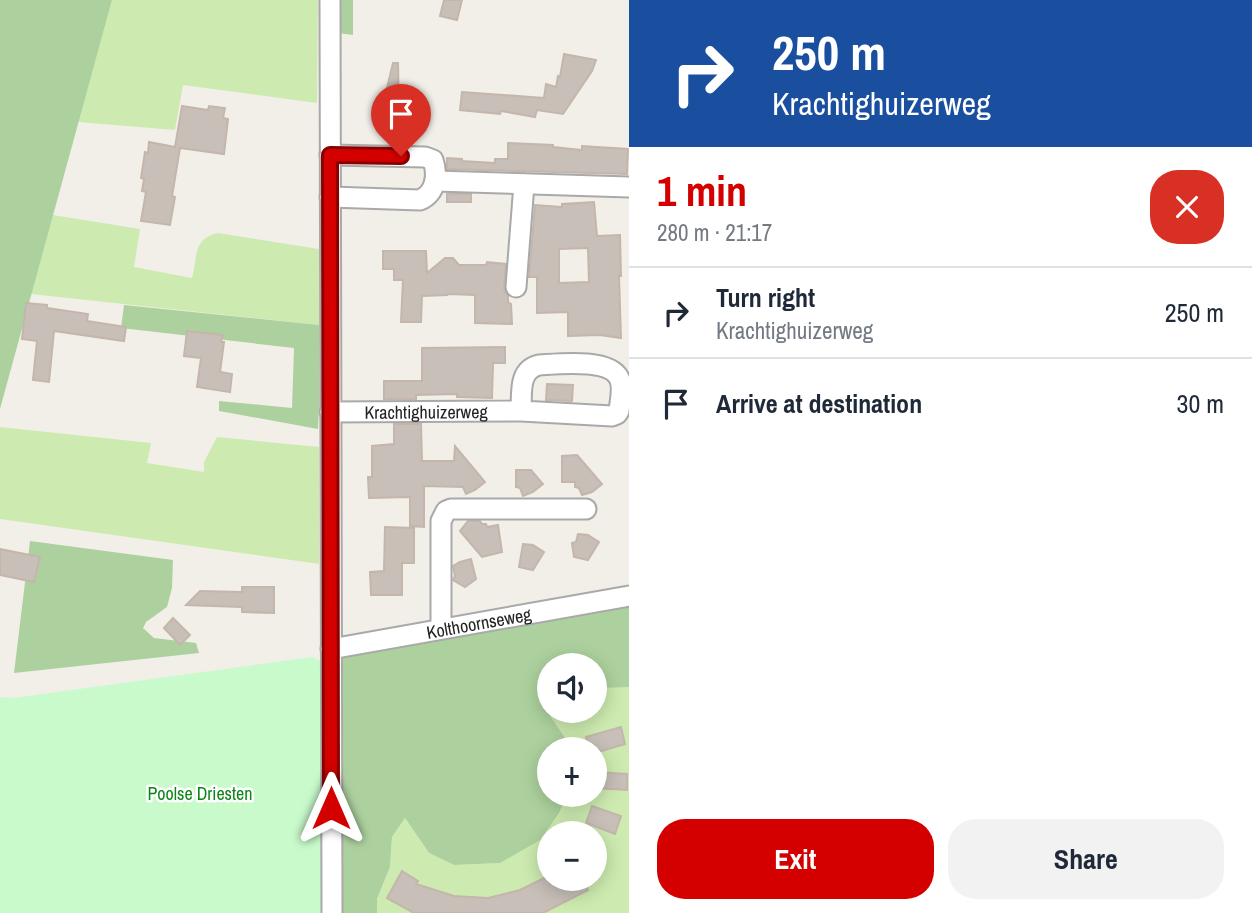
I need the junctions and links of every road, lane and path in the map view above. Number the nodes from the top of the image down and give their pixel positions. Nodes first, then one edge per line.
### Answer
1 (330, 0) edge
2 (330, 155) junction
3 (435, 181) junction
4 (524, 184) junction
5 (629, 187) edge
6 (330, 197) junction
7 (516, 287) dead end
8 (521, 411) junction
9 (330, 412) junction
10 (586, 509) dead end
11 (629, 596) edge
12 (441, 628) junction
13 (331, 649) junction
14 (332, 913) edge

1 - 2 street
2 - 3 street
2 - 6 street
3 - 4 street
3 - 6 street
4 - 5 street
4 - 7 street
6 - 9 street
8 - 8 street, Krachtighuizerweg
8 - 9 street, Krachtighuizerweg
9 - 13 street
10 - 12 street
11 - 12 street, Kolthoornseweg
12 - 13 street, Kolthoornseweg
13 - 14 street

